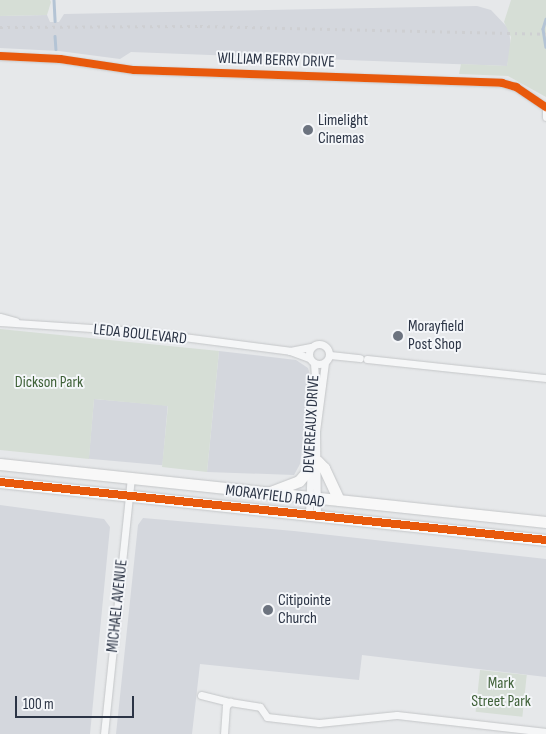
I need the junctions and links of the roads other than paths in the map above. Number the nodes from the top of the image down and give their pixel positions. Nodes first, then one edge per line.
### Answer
1 (0, 56) edge
2 (546, 107) edge
3 (546, 117) edge
4 (0, 317) edge
5 (0, 322) edge
6 (20, 323) junction
7 (311, 347) junction
8 (290, 351) junction
9 (330, 355) junction
10 (312, 360) junction
11 (325, 363) junction
12 (546, 378) edge
13 (0, 464) edge
14 (313, 465) junction
15 (132, 478) junction
16 (0, 482) edge
17 (268, 493) junction
18 (130, 494) junction
19 (313, 497) junction
20 (340, 500) junction
21 (313, 515) junction
22 (546, 522) edge
23 (546, 540) edge
24 (201, 695) dead end
25 (230, 702) junction
26 (546, 732) edge
27 (104, 734) edge
28 (224, 734) edge

1 - 2 street, WILLIAM BERRY DRIVE
2 - 3 street
4 - 6 street, LEDA BOULEVARD
5 - 6 street, LEDA BOULEVARD
6 - 8 street, LEDA BOULEVARD
7 - 8 street, LEDA BOULEVARD
7 - 9 street
7 - 10 street, DEVEREAUX DRIVE
8 - 10 street, LEDA BOULEVARD
9 - 11 street
9 - 12 street
10 - 11 street
10 - 14 street, DEVEREAUX DRIVE
11 - 14 street, DEVEREAUX DRIVE
13 - 15 main road, MORAYFIELD ROAD
14 - 17 main road
14 - 19 street, DEVEREAUX DRIVE
14 - 19 street, DEVEREAUX DRIVE
14 - 20 main road
15 - 17 main road, MORAYFIELD ROAD
15 - 18 street, MICHAEL AVENUE
16 - 18 main road, MORAYFIELD ROAD
17 - 19 main road, MORAYFIELD ROAD
18 - 21 main road, MORAYFIELD ROAD
18 - 27 street, MICHAEL AVENUE
19 - 20 main road, MORAYFIELD ROAD
19 - 21 street, DEVEREAUX DRIVE
20 - 22 main road, MORAYFIELD ROAD
21 - 23 main road, MORAYFIELD ROAD
24 - 25 street
25 - 26 street
25 - 28 street

